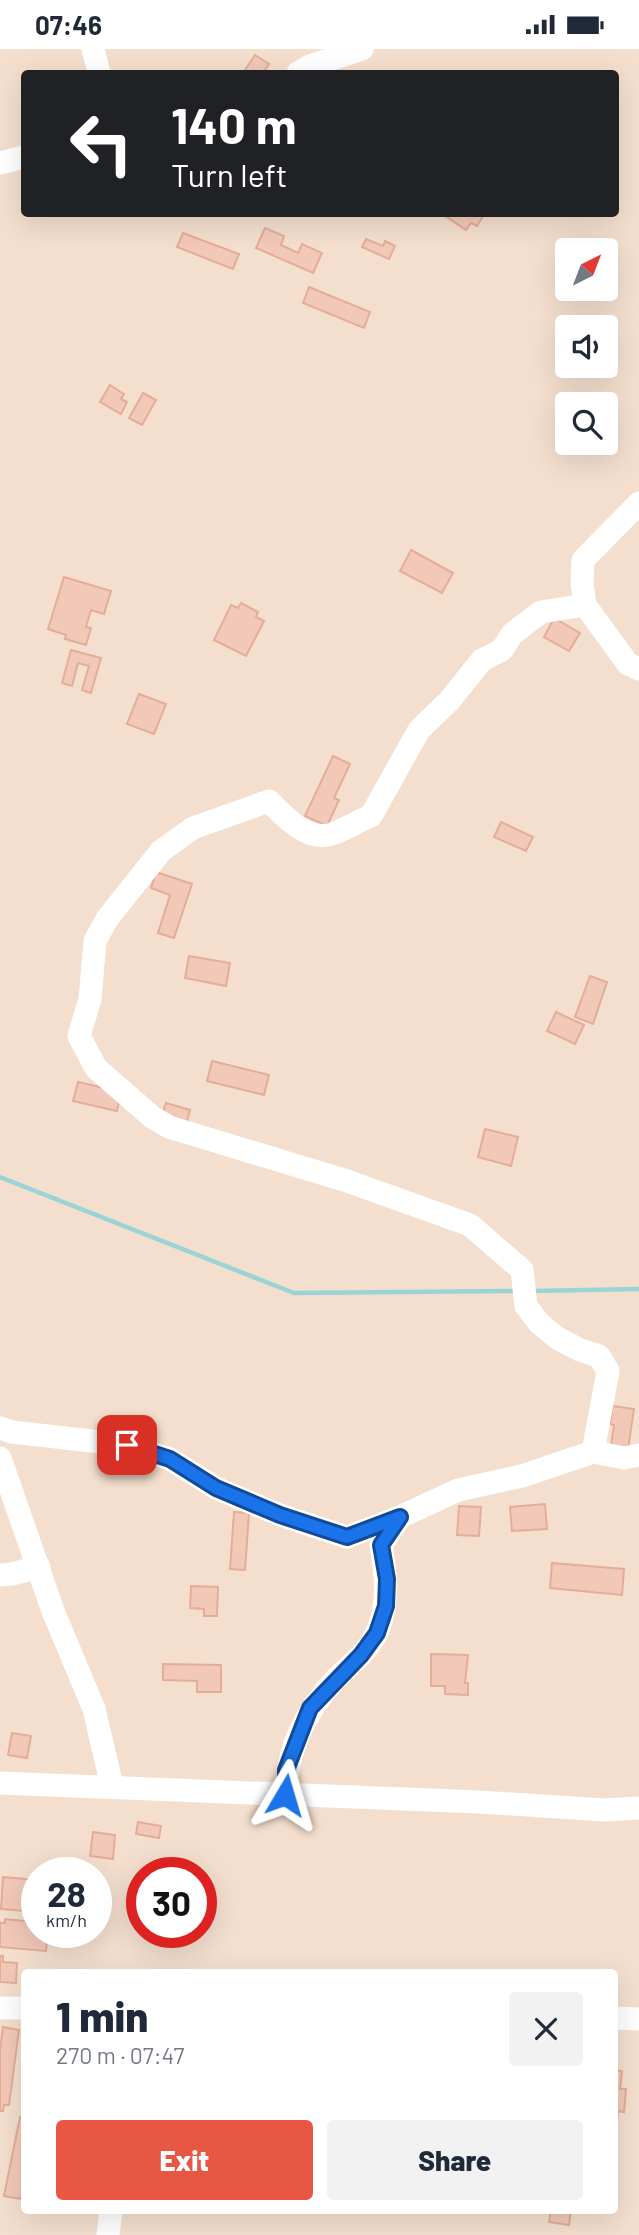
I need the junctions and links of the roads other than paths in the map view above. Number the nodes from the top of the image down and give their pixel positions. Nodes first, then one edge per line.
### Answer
1 (93, 49) edge
2 (362, 49) edge
3 (98, 70) edge
4 (303, 70) edge
5 (21, 158) edge
6 (0, 163) edge
7 (639, 503) edge
8 (585, 605) junction
9 (639, 669) edge
10 (0, 1428) edge
11 (593, 1452) junction
12 (639, 1455) edge
13 (1, 1463) edge
14 (400, 1517) junction
15 (38, 1567) junction
16 (0, 1575) edge
17 (0, 1783) edge
18 (112, 1786) junction
19 (285, 1795) junction
20 (639, 1808) edge
21 (0, 2008) edge
22 (21, 2008) edge
23 (618, 2018) edge
24 (639, 2019) edge
25 (111, 2214) edge
26 (108, 2235) edge

1 - 3 street
2 - 4 street
5 - 6 street
7 - 8 street
8 - 9 street
8 - 11 street
10 - 14 street
11 - 12 street
11 - 14 street
13 - 15 street
14 - 19 street
15 - 16 street
15 - 18 street
17 - 18 street
18 - 19 street
19 - 20 street
21 - 22 street
23 - 24 street
25 - 26 street

